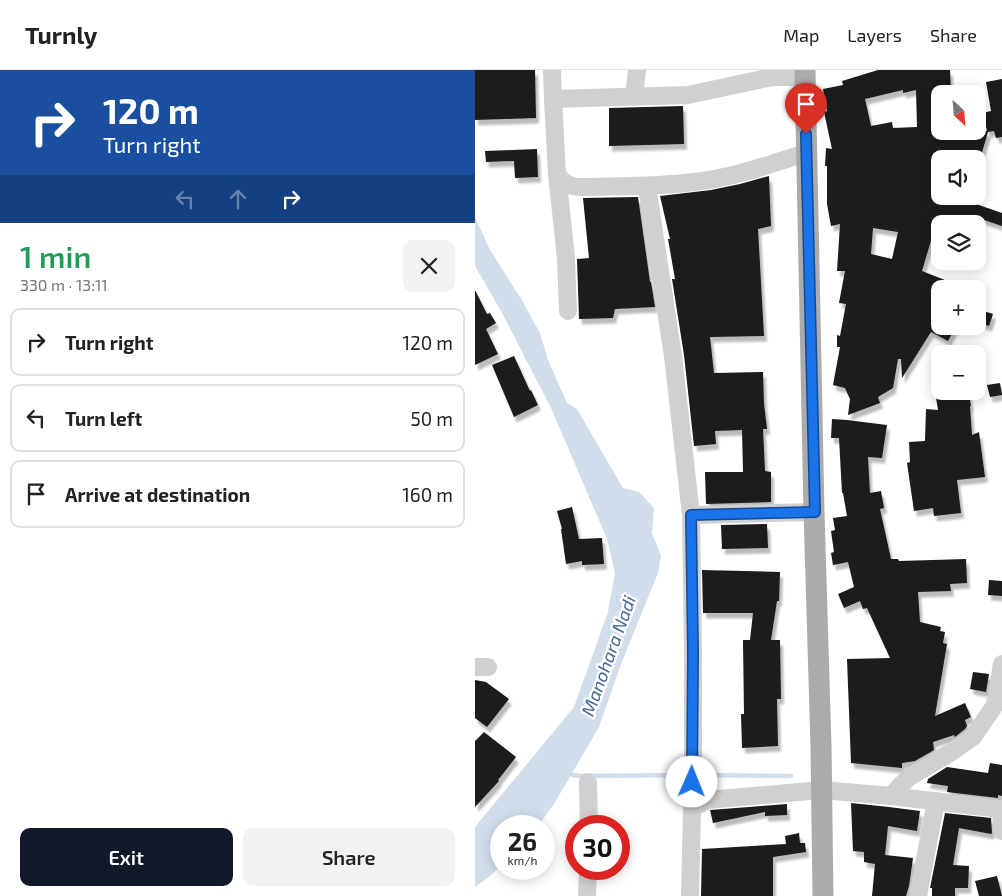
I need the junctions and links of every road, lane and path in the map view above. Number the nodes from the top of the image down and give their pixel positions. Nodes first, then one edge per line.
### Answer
1 (552, 70) edge
2 (637, 70) edge
3 (805, 74) edge
4 (634, 96) junction
5 (553, 99) junction
6 (807, 153) junction
7 (557, 174) junction
8 (647, 186) junction
9 (568, 311) dead end
10 (815, 512) junction
11 (691, 515) junction
12 (1002, 664) edge
13 (998, 710) edge
14 (588, 782) dead end
15 (821, 790) junction
16 (891, 796) junction
17 (936, 801) junction
18 (692, 803) junction
19 (1002, 808) edge
20 (589, 815) edge
21 (1002, 831) edge
22 (588, 880) edge
23 (587, 896) edge
24 (690, 896) edge
25 (823, 896) edge
26 (918, 896) edge

1 - 5 street
2 - 4 street
3 - 4 street
3 - 6 main road
4 - 5 street
5 - 7 street
6 - 8 street
6 - 10 main road
7 - 8 street
7 - 9 street
8 - 11 street
10 - 11 street
10 - 15 main road
11 - 18 street
12 - 13 street
13 - 16 street
14 - 20 street
15 - 16 street
15 - 18 street
15 - 25 main road
16 - 17 street
17 - 19 street
17 - 26 street
18 - 24 street
19 - 21 street
22 - 23 street

